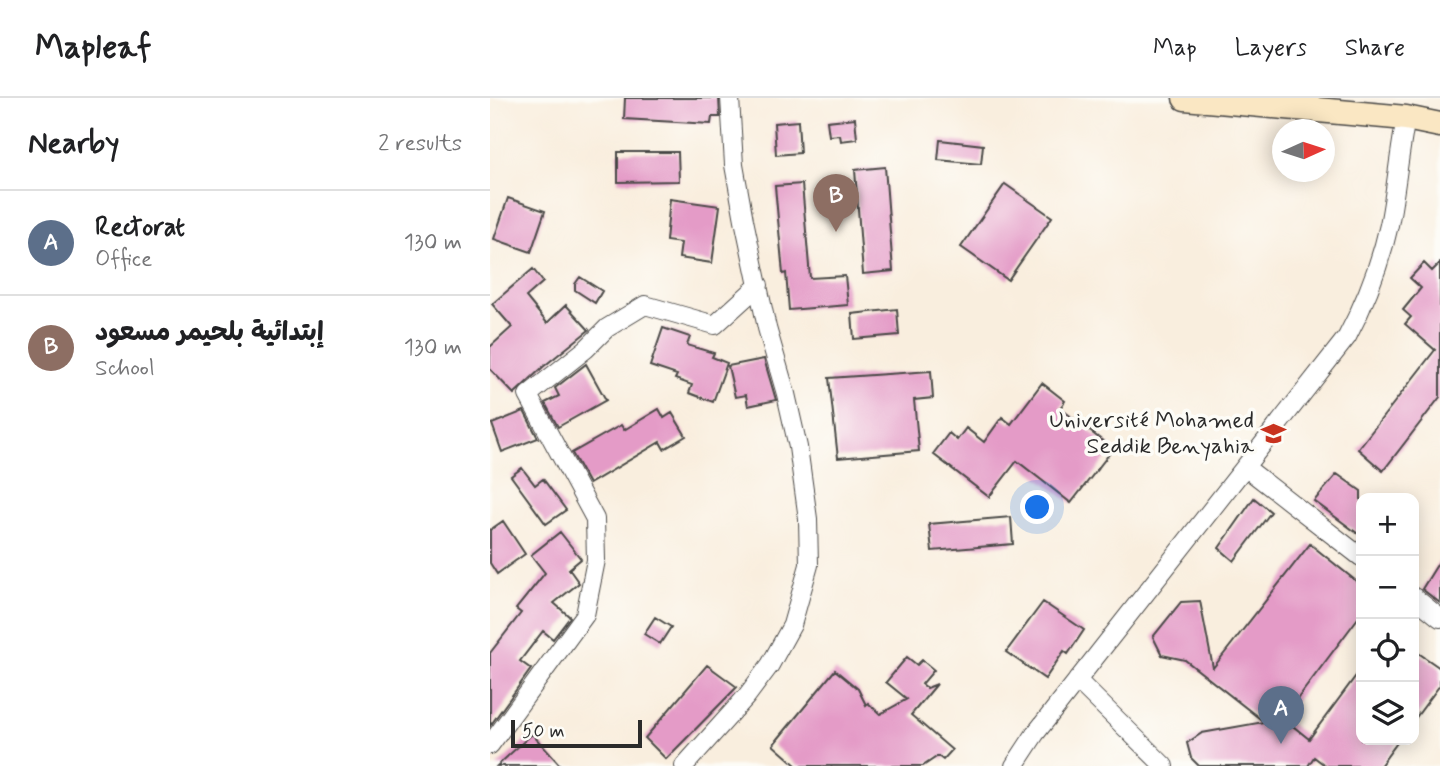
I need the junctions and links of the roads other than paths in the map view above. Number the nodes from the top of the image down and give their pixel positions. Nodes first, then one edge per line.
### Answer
1 (730, 98) edge
2 (1185, 98) edge
3 (1406, 108) edge
4 (1440, 125) edge
5 (759, 285) junction
6 (1245, 467) junction
7 (1360, 556) edge
8 (1419, 601) edge
9 (1440, 618) edge
10 (1077, 680) junction
11 (490, 745) edge
12 (684, 766) edge
13 (1014, 766) edge
14 (1164, 766) edge

1 - 5 street
2 - 3 main road
3 - 4 main road
3 - 6 street
5 - 11 street
5 - 12 street
6 - 7 street
6 - 10 street
8 - 9 street
10 - 13 street
10 - 14 street

